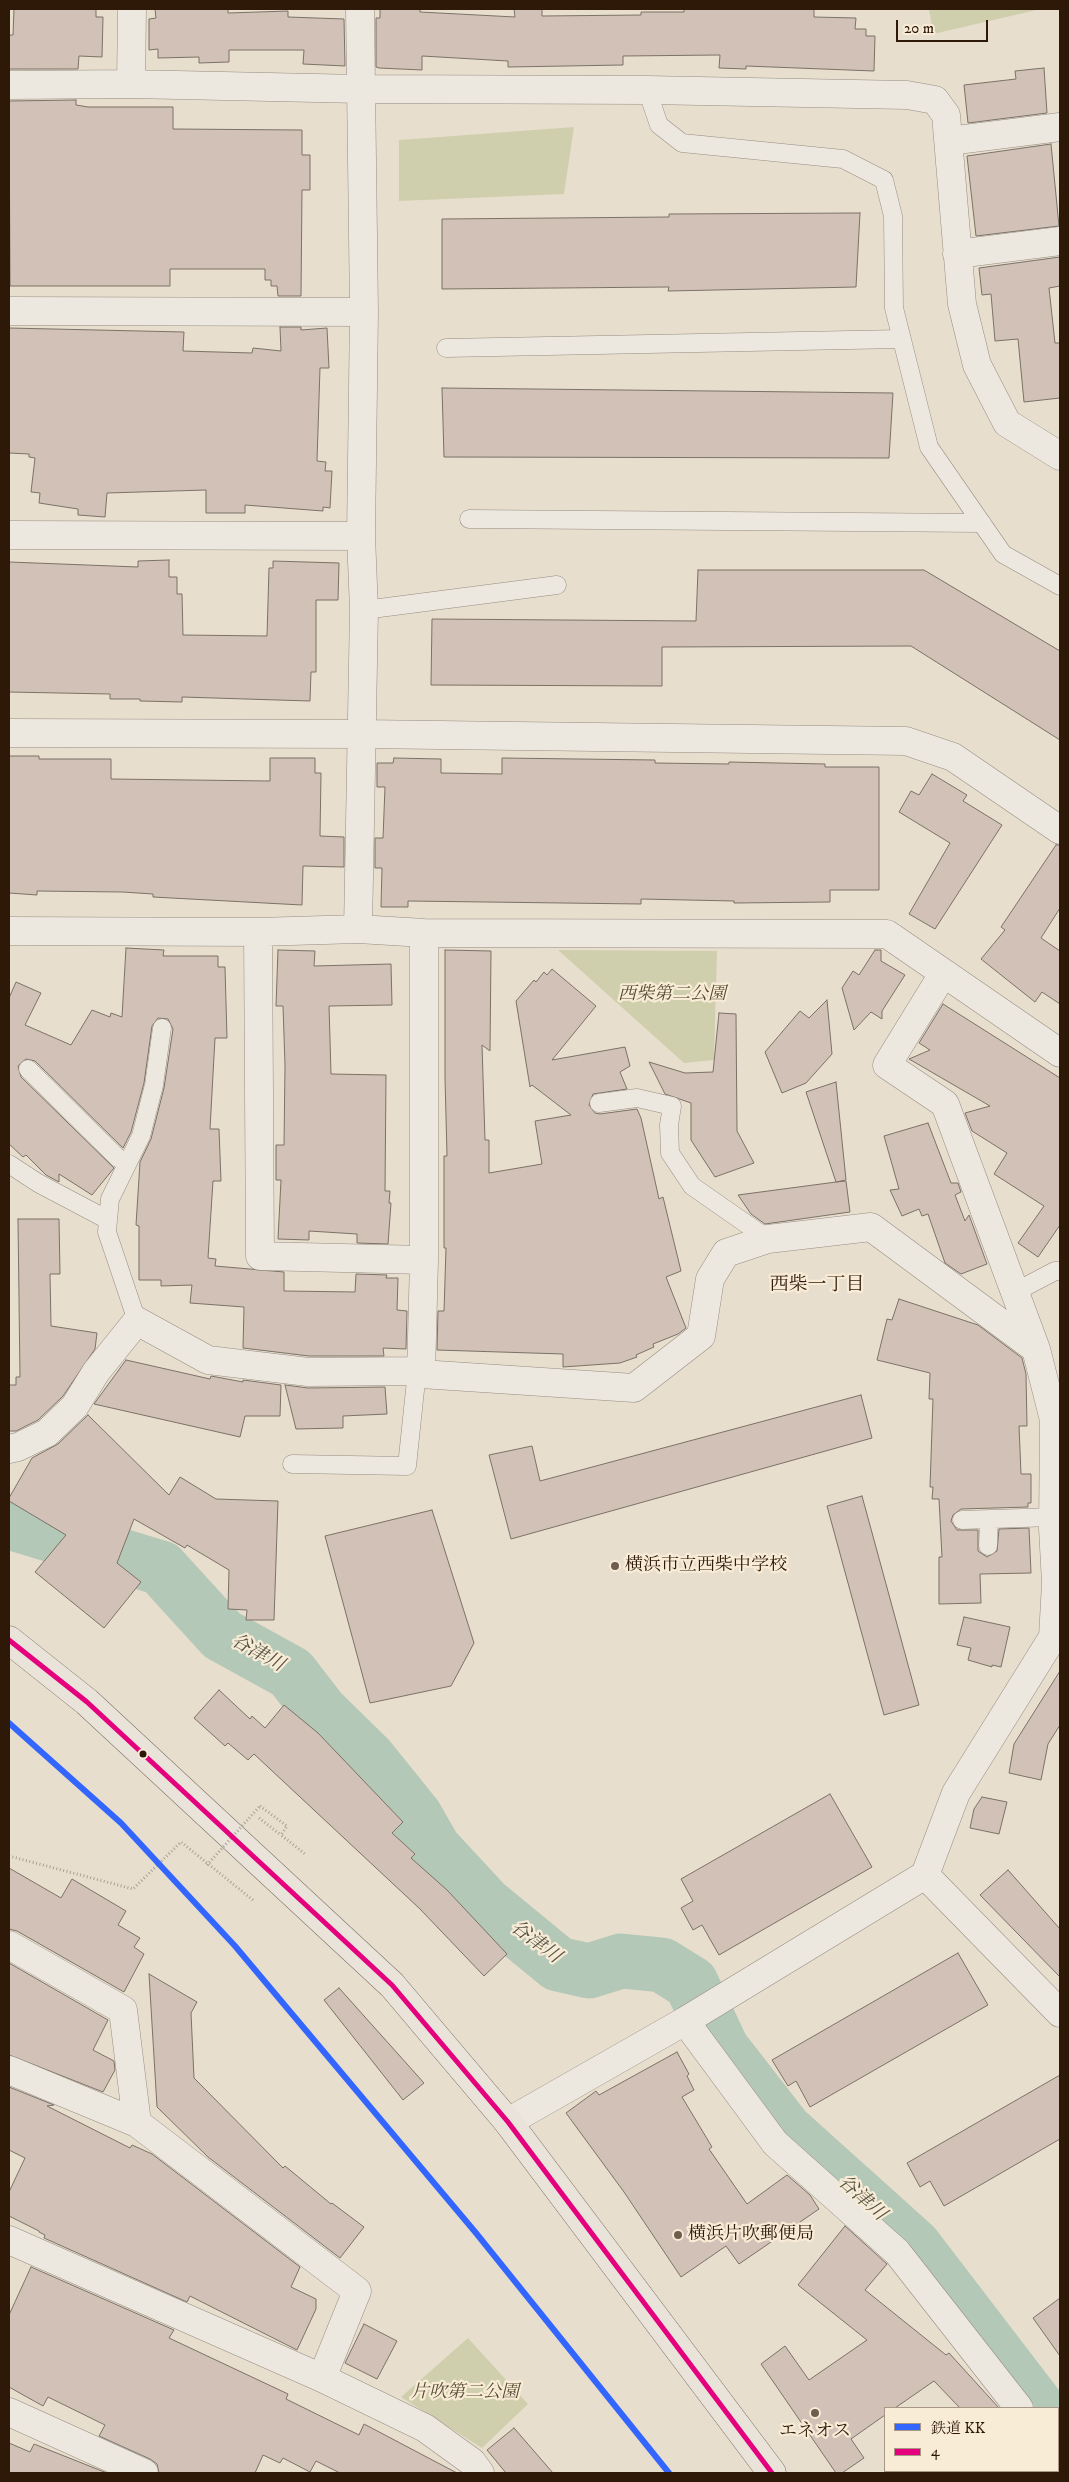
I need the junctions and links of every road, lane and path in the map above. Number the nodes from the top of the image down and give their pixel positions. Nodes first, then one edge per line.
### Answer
1 (132, 9) edge
2 (360, 9) edge
3 (131, 84) junction
4 (9, 85) edge
5 (360, 89) junction
6 (647, 90) junction
7 (1060, 127) edge
8 (949, 141) junction
9 (1060, 241) edge
10 (957, 254) junction
11 (9, 311) edge
12 (364, 312) junction
13 (901, 339) junction
14 (446, 348) dead end
15 (1060, 456) edge
16 (469, 519) dead end
17 (982, 523) junction
18 (9, 535) edge
19 (361, 536) junction
20 (558, 585) dead end
21 (1060, 586) edge
22 (364, 610) junction
23 (9, 733) edge
24 (361, 734) junction
25 (1060, 830) edge
26 (358, 929) junction
27 (9, 931) edge
28 (258, 932) junction
29 (424, 933) junction
30 (943, 974) junction
31 (162, 1028) dead end
32 (1060, 1052) edge
33 (28, 1069) dead end
34 (599, 1103) dead end
35 (127, 1163) junction
36 (9, 1164) edge
37 (108, 1220) junction
38 (768, 1239) junction
39 (424, 1260) junction
40 (1060, 1271) edge
41 (1015, 1292) junction
42 (136, 1321) junction
43 (1036, 1349) junction
44 (419, 1372) junction
45 (1057, 1420) edge
46 (9, 1448) edge
47 (292, 1464) dead end
48 (1053, 1516) junction
49 (989, 1519) junction
50 (962, 1520) dead end
51 (988, 1546) dead end
52 (1056, 1638) edge
53 (9, 1640) edge
54 (259, 1818) dead end
55 (281, 1835) junction
56 (305, 1854) dead end
57 (9, 1856) edge
58 (207, 1865) junction
59 (925, 1875) junction
60 (256, 1902) dead end
61 (9, 1945) edge
62 (1060, 2013) edge
63 (684, 2021) junction
64 (9, 2070) edge
65 (508, 2122) junction
66 (137, 2123) junction
67 (9, 2240) edge
68 (322, 2378) junction
69 (1018, 2407) edge
70 (9, 2412) edge
71 (144, 2473) edge
72 (480, 2473) edge
73 (772, 2473) edge

1 - 3 street
2 - 5 street
3 - 4 street
3 - 5 street
5 - 6 street
5 - 12 street
6 - 8 street
6 - 13 lane
7 - 8 street
8 - 10 street
9 - 10 street
10 - 15 street
11 - 12 street
12 - 19 street
13 - 14 lane
13 - 17 lane
16 - 17 lane
17 - 21 lane
18 - 19 street
19 - 22 street
20 - 22 lane
22 - 24 street
23 - 24 street
24 - 25 street
24 - 26 street
26 - 28 street
26 - 29 street
27 - 28 street
28 - 39 street
29 - 30 street
29 - 39 street
30 - 32 street
30 - 41 street
31 - 35 lane
33 - 35 lane
34 - 38 lane
35 - 37 lane
36 - 37 lane
37 - 42 lane
38 - 43 street
38 - 44 street
39 - 44 street
40 - 41 lane
41 - 43 street
42 - 44 street
42 - 46 street
43 - 45 street
44 - 47 lane
45 - 48 street
48 - 49 lane
48 - 52 street
49 - 50 lane
49 - 51 lane
52 - 59 street
53 - 65 highway
54 - 55 path
55 - 56 path
55 - 58 path, bridge
57 - 58 path
58 - 60 path
59 - 62 street
59 - 63 street
61 - 66 street
63 - 65 street
63 - 69 street
64 - 66 street
65 - 73 highway
66 - 68 street
67 - 68 street
68 - 72 street
70 - 71 street

